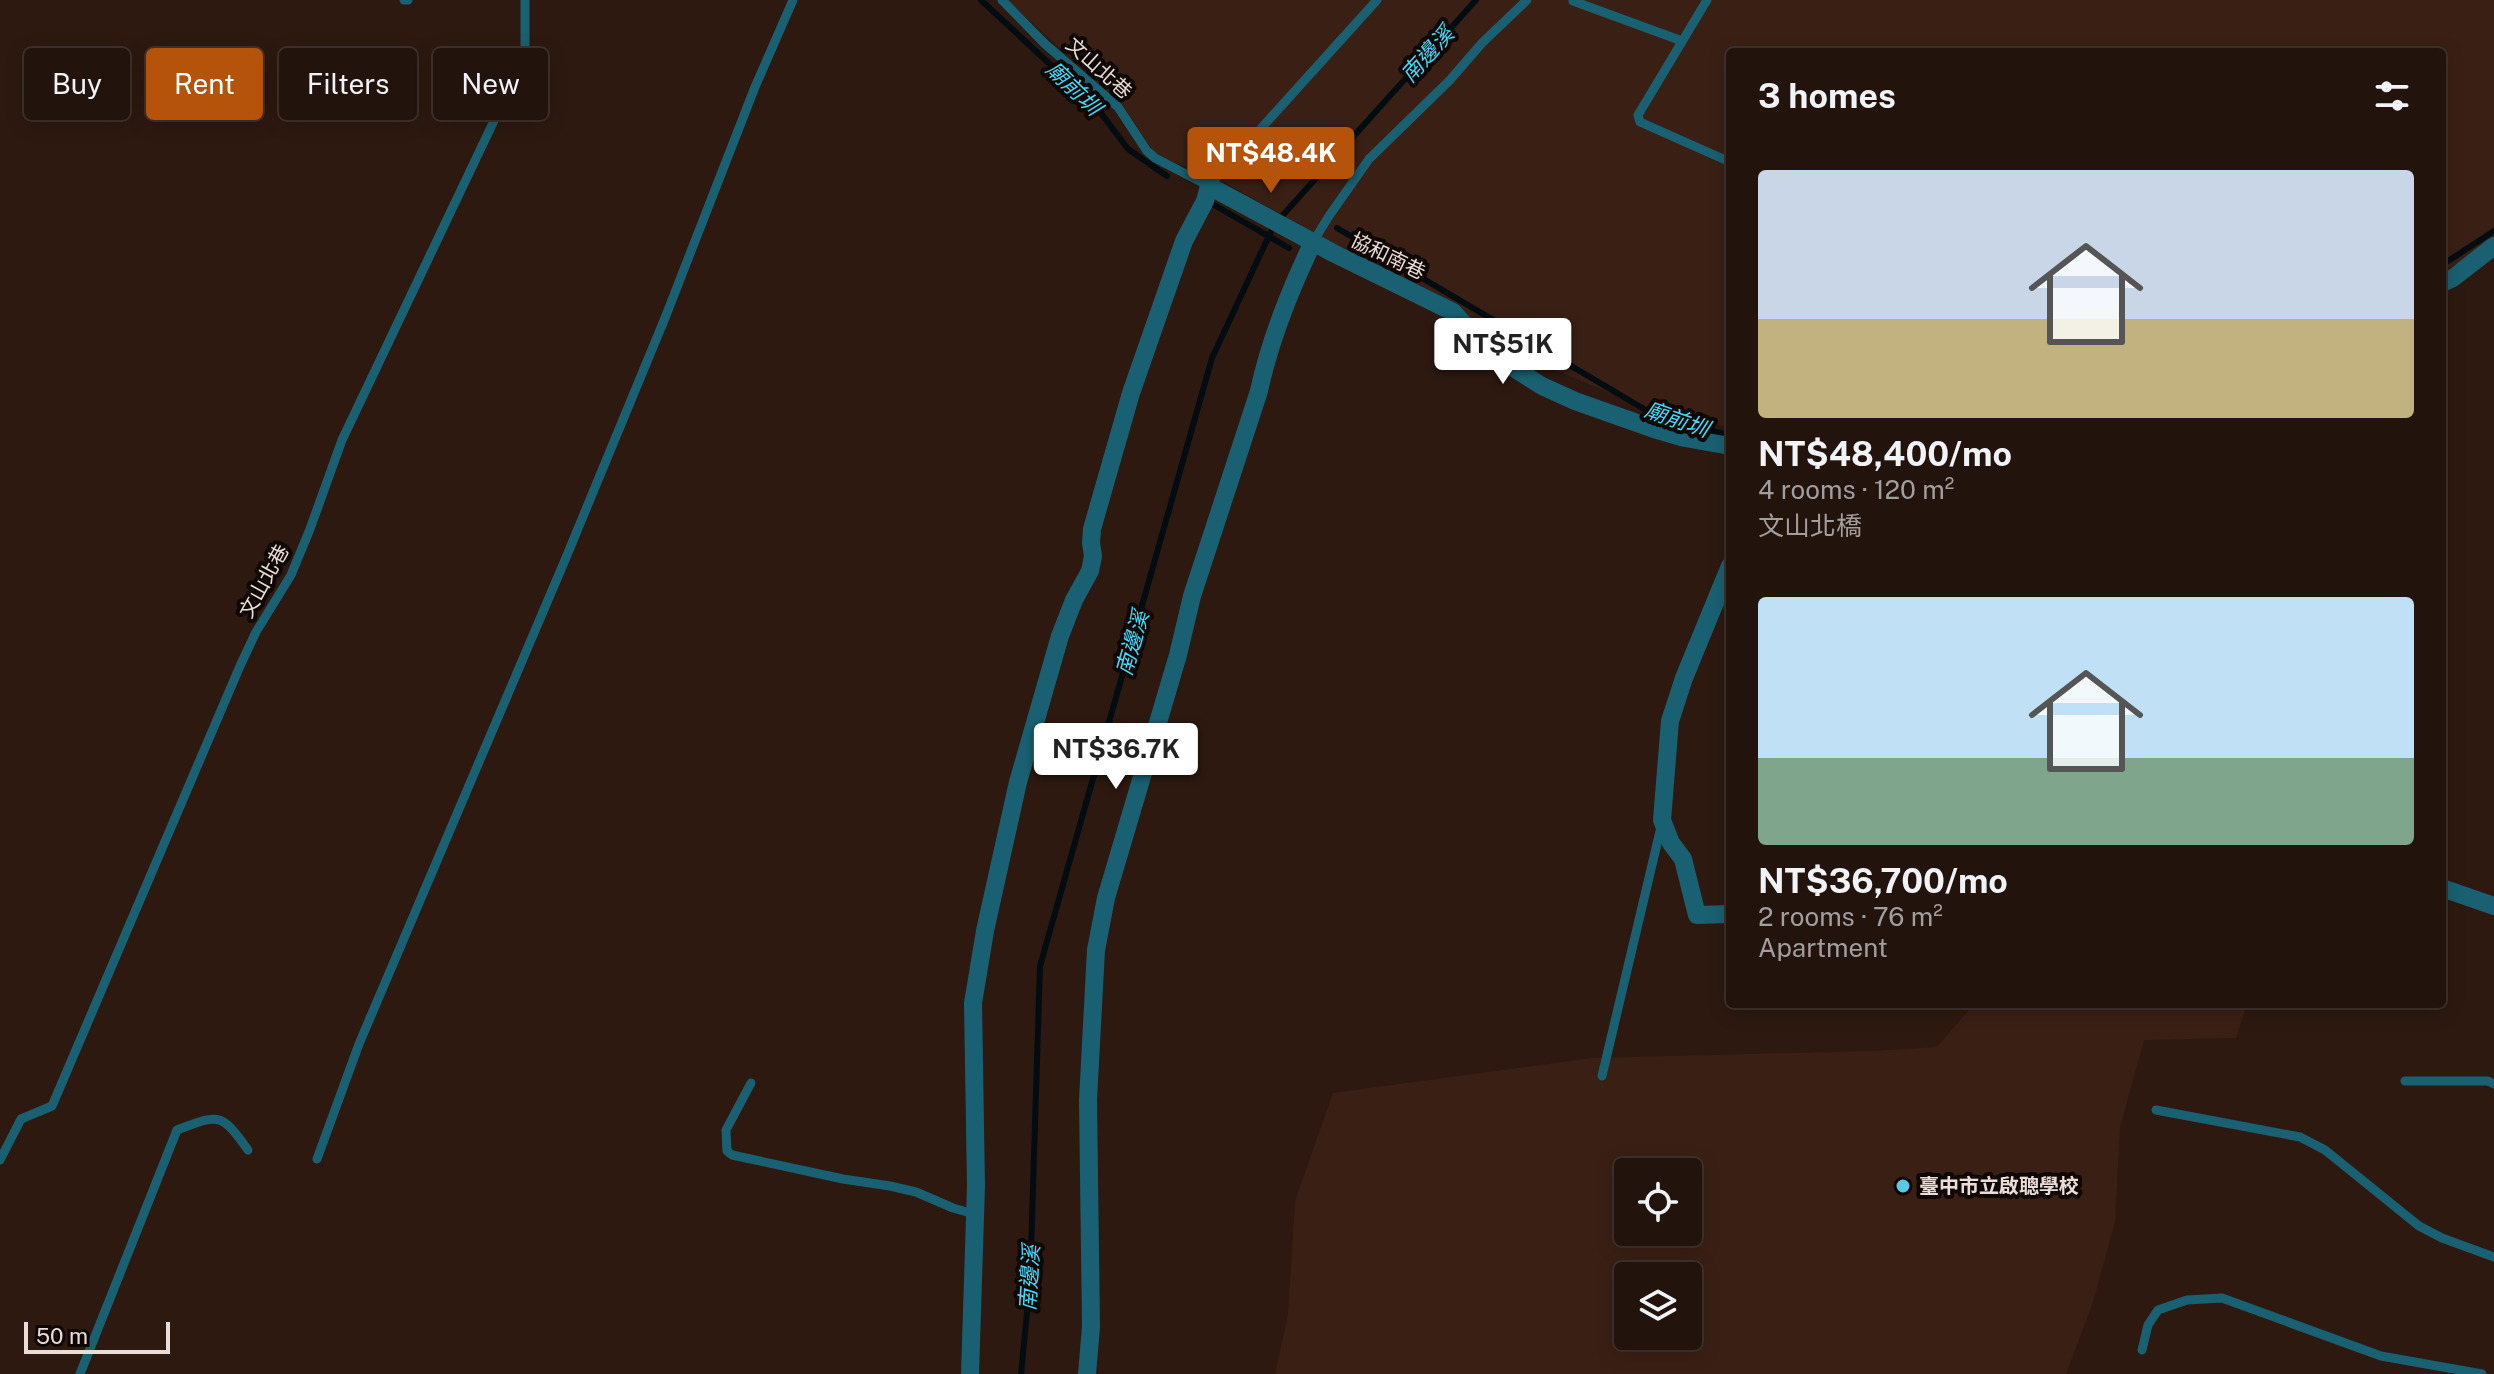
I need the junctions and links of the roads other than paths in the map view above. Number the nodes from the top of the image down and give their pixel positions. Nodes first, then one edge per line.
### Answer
1 (525, 0) edge
2 (793, 0) edge
3 (1002, 0) edge
4 (1377, 0) edge
5 (1527, 0) edge
6 (1707, 0) edge
7 (1573, 1) edge
8 (1682, 41) junction
9 (1726, 160) edge
10 (1209, 186) junction
11 (1313, 242) junction
12 (2494, 246) edge
13 (2446, 281) edge
14 (1726, 445) edge
15 (1726, 576) edge
16 (1662, 820) junction
17 (2446, 889) edge
18 (2494, 906) edge
19 (1726, 914) edge
20 (1602, 1076) dead end
21 (2405, 1081) dead end
22 (751, 1083) dead end
23 (2494, 1084) edge
24 (2156, 1110) dead end
25 (248, 1150) dead end
26 (317, 1159) dead end
27 (0, 1160) edge
28 (974, 1214) junction
29 (2494, 1257) edge
30 (2142, 1350) dead end
31 (80, 1374) edge
32 (970, 1374) edge
33 (1087, 1374) edge
34 (2482, 1374) edge

1 - 27 lane, 文山北巷
2 - 26 lane
3 - 10 lane, 文山北巷
4 - 10 lane
5 - 11 lane
6 - 8 lane
7 - 8 lane
8 - 9 lane
10 - 11 street, 協和南巷
10 - 28 street
11 - 14 street, 協和南巷
11 - 33 street
12 - 13 street
15 - 16 street
16 - 19 street
16 - 20 lane
17 - 18 street
21 - 23 lane
22 - 28 lane
24 - 29 lane
25 - 31 lane
28 - 32 street
30 - 34 lane

